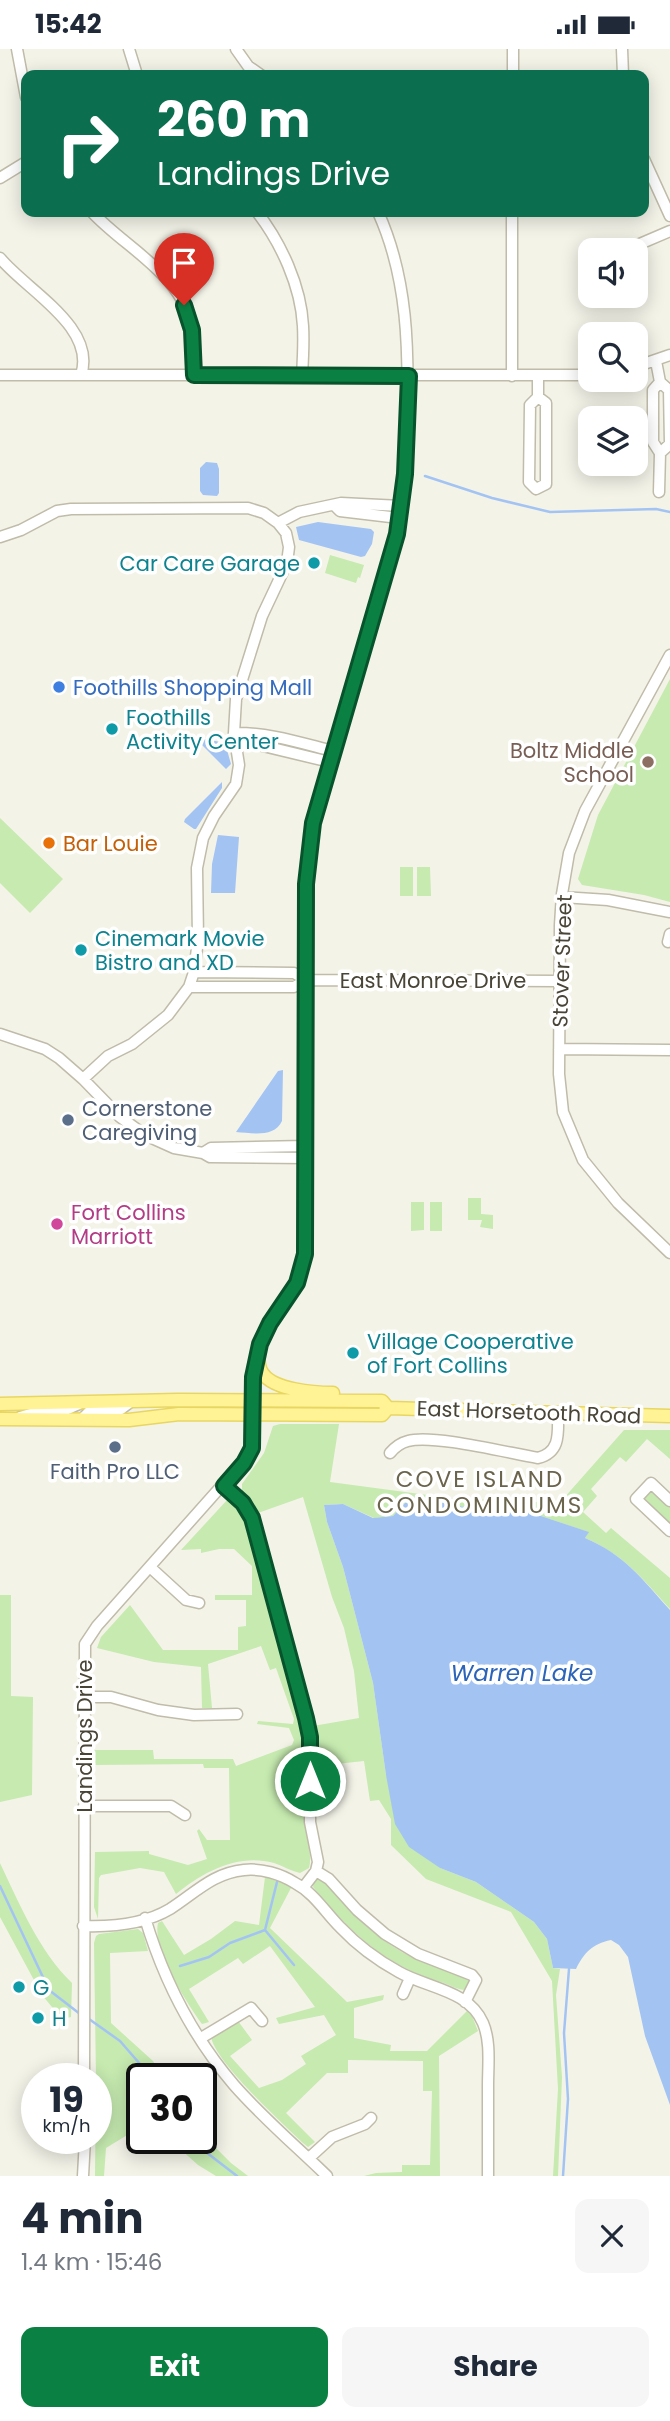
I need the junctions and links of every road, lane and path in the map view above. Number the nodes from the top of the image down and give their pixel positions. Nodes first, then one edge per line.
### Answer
1 (17, 49) edge
2 (129, 49) edge
3 (236, 49) edge
4 (513, 49) edge
5 (622, 49) edge
6 (21, 70) edge
7 (135, 70) edge
8 (254, 70) edge
9 (513, 70) edge
10 (623, 70) edge
11 (21, 165) edge
12 (649, 170) edge
13 (0, 178) edge
14 (670, 216) edge
15 (97, 217) edge
16 (260, 217) edge
17 (380, 217) edge
18 (512, 217) edge
19 (670, 231) edge
20 (648, 240) edge
21 (0, 258) edge
22 (670, 355) edge
23 (656, 362) junction
24 (648, 364) edge
25 (0, 375) edge
26 (81, 375) junction
27 (194, 375) junction
28 (302, 375) junction
29 (578, 375) edge
30 (409, 376) junction
31 (512, 376) junction
32 (538, 376) junction
33 (660, 382) junction
34 (538, 397) junction
35 (665, 453) edge
36 (659, 492) dead end
37 (335, 506) junction
38 (401, 506) junction
39 (399, 518) junction
40 (278, 523) junction
41 (3, 533) edge
42 (670, 655) edge
43 (234, 733) junction
44 (332, 757) junction
45 (562, 897) junction
46 (670, 912) edge
47 (194, 972) junction
48 (306, 979) junction
49 (560, 981) junction
50 (188, 986) junction
51 (0, 1034) edge
52 (559, 1049) junction
53 (670, 1050) edge
54 (83, 1079) junction
55 (306, 1152) junction
56 (670, 1253) edge
57 (258, 1352) junction
58 (129, 1403) junction
59 (0, 1404) edge
60 (79, 1404) junction
61 (384, 1405) junction
62 (252, 1408) junction
63 (558, 1413) junction
64 (670, 1416) edge
65 (0, 1419) edge
66 (15, 1419) junction
67 (81, 1420) junction
68 (390, 1453) dead end
69 (224, 1486) junction
70 (670, 1501) edge
71 (670, 1531) edge
72 (150, 1568) junction
73 (199, 1603) dead end
74 (84, 1697) junction
75 (237, 1714) dead end
76 (84, 1806) junction
77 (186, 1815) dead end
78 (316, 1871) junction
79 (303, 1888) junction
80 (145, 1918) junction
81 (83, 1926) junction
82 (410, 1978) junction
83 (403, 1994) dead end
84 (465, 2002) junction
85 (262, 2021) dead end
86 (201, 2038) junction
87 (84, 2063) edge
88 (371, 2118) dead end
89 (84, 2154) edge
90 (309, 2158) junction
91 (83, 2176) edge
92 (327, 2176) edge
93 (488, 2176) edge

1 - 6 street
2 - 7 street
3 - 8 street
4 - 9 street
5 - 10 street
11 - 13 street
12 - 14 street
15 - 27 street
16 - 28 street
17 - 30 street, Landings Drive
18 - 31 street
19 - 20 street
21 - 26 street
22 - 23 street
23 - 24 street
23 - 33 street
25 - 26 street
26 - 27 street
27 - 28 street
28 - 30 street
29 - 32 street
30 - 31 street
30 - 38 street, Landings Drive
31 - 32 street
32 - 34 street
33 - 35 street
33 - 35 street
34 - 34 street
35 - 36 street
37 - 38 street
37 - 39 street
37 - 40 street
38 - 39 street, Landings Drive
39 - 44 street, Landings Drive
40 - 41 street
40 - 43 street
42 - 45 street, Stover Street
43 - 44 street
43 - 47 street
44 - 48 street, Landings Drive
45 - 46 street
45 - 49 street, Stover Street
47 - 48 street, East Monroe Drive
47 - 50 street
48 - 49 street, East Monroe Drive
48 - 50 street, East Monroe Drive
48 - 55 street, Landings Drive
49 - 52 street, Stover Street
50 - 54 street
51 - 54 street
52 - 53 street
52 - 56 street, Stover Street
54 - 55 street
55 - 57 street, Landings Drive
57 - 61 main road
57 - 62 street, Landings Drive
58 - 60 main road, East Horsetooth Road
58 - 62 main road, East Horsetooth Road
58 - 67 street
59 - 60 main road, East Horsetooth Road
60 - 66 street
61 - 62 main road, East Horsetooth Road
61 - 63 main road, East Horsetooth Road
62 - 67 main road, East Horsetooth Road
62 - 69 street, Landings Drive
63 - 64 main road, East Horsetooth Road
63 - 68 street
65 - 66 main road, East Horsetooth Road
66 - 67 main road, East Horsetooth Road
69 - 72 street, Landings Drive
69 - 78 street
70 - 71 street
72 - 73 street
72 - 74 street, Landings Drive
74 - 75 street
74 - 76 street, Landings Drive
76 - 77 street
76 - 81 street, Landings Drive
78 - 79 street
78 - 84 street
79 - 80 street
79 - 82 street
80 - 81 street
80 - 86 street
81 - 87 street, Landings Drive
82 - 83 street
82 - 84 street
84 - 93 street
85 - 86 street
86 - 90 street
88 - 90 street
89 - 91 street
90 - 92 street

